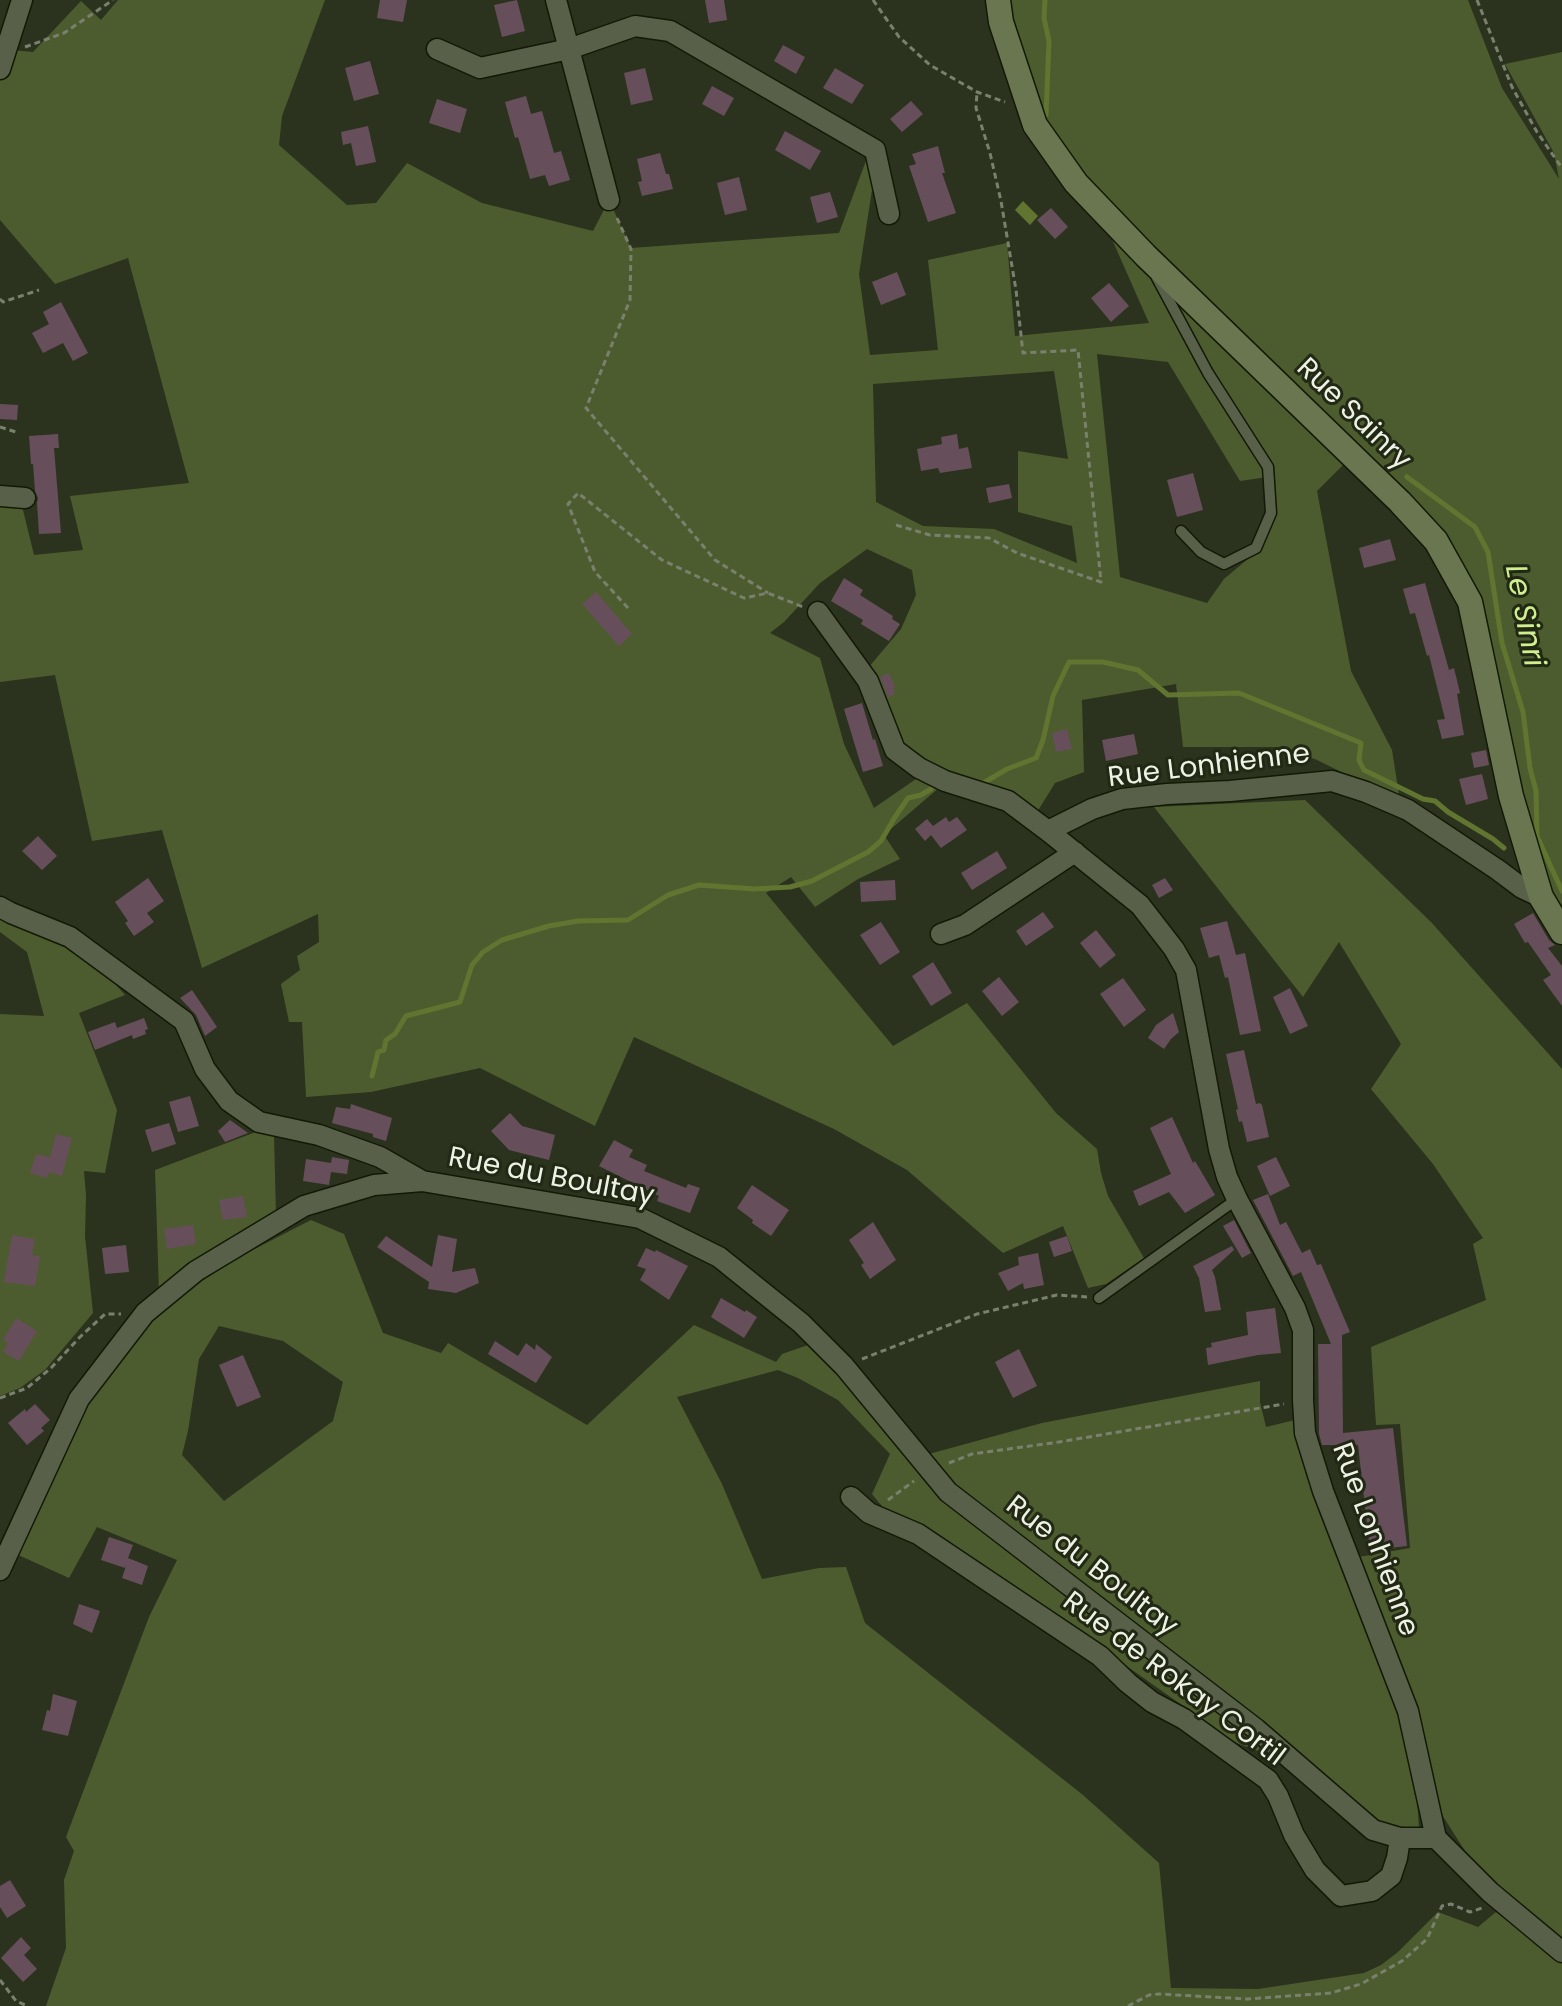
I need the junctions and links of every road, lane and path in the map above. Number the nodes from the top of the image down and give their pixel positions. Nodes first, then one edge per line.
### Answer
1 (22, 0) edge
2 (113, 0) edge
3 (556, 0) edge
4 (873, 0) edge
5 (998, 0) edge
6 (1477, 0) edge
7 (437, 49) dead end
8 (569, 49) junction
9 (2, 62) edge
10 (977, 92) junction
11 (1031, 111) junction
12 (1562, 168) edge
13 (609, 200) joint
14 (889, 214) dead end
15 (1146, 256) junction
16 (39, 290) dead end
17 (0, 299) edge
18 (0, 427) edge
19 (16, 432) dead end
20 (0, 496) edge
21 (25, 498) dead end
22 (896, 525) dead end
23 (1181, 531) dead end
24 (768, 593) junction
25 (628, 608) dead end
26 (818, 612) joint
27 (1048, 831) junction
28 (1075, 852) junction
29 (1541, 897) junction
30 (0, 907) edge
31 (1562, 932) edge
32 (941, 934) dead end
33 (422, 1181) junction
34 (1237, 1199) junction
35 (1099, 1298) joint
36 (145, 1313) junction
37 (844, 1366) junction
38 (0, 1398) edge
39 (1303, 1400) junction
40 (929, 1470) junction
41 (851, 1497) dead end
42 (869, 1513) junction
43 (2, 1561) edge
44 (1400, 1838) junction
45 (1436, 1838) junction
46 (1490, 1892) junction
47 (1562, 1952) edge
48 (0, 1980) edge
49 (27, 2006) edge
50 (1128, 2006) edge

1 - 9 street
2 - 9 path
3 - 8 street
4 - 10 path
5 - 11 street, Rue Sainry
6 - 12 path
7 - 8 street
8 - 13 street
8 - 14 street
10 - 11 path
10 - 22 path
11 - 15 street, Rue Sainry
13 - 24 path
15 - 23 lane
15 - 29 street, Rue Sainry
16 - 17 path
18 - 19 path
20 - 21 street
24 - 25 path
24 - 26 path
26 - 27 street, Rue Lonhienne
27 - 28 street, Rue Lonhienne
27 - 29 street, Rue Lonhienne
28 - 32 street
28 - 34 street, Rue Lonhienne
29 - 31 street, Rue Sainry
30 - 33 street
33 - 36 street, Rue du Boultay
33 - 37 street, Rue du Boultay
34 - 35 lane
34 - 39 street, Rue Lonhienne
35 - 37 path
36 - 38 path
36 - 43 street, Rue du Boultay
37 - 40 street, Rue du Boultay
39 - 40 path
39 - 45 street, Rue Lonhienne
40 - 42 path
40 - 44 street, Rue du Boultay
41 - 42 street, Rue de Rokay Cortil
42 - 44 street, Rue de Rokay Cortil
44 - 45 street, Rue du Boultay
45 - 46 street
46 - 47 street
46 - 50 path
48 - 49 path

